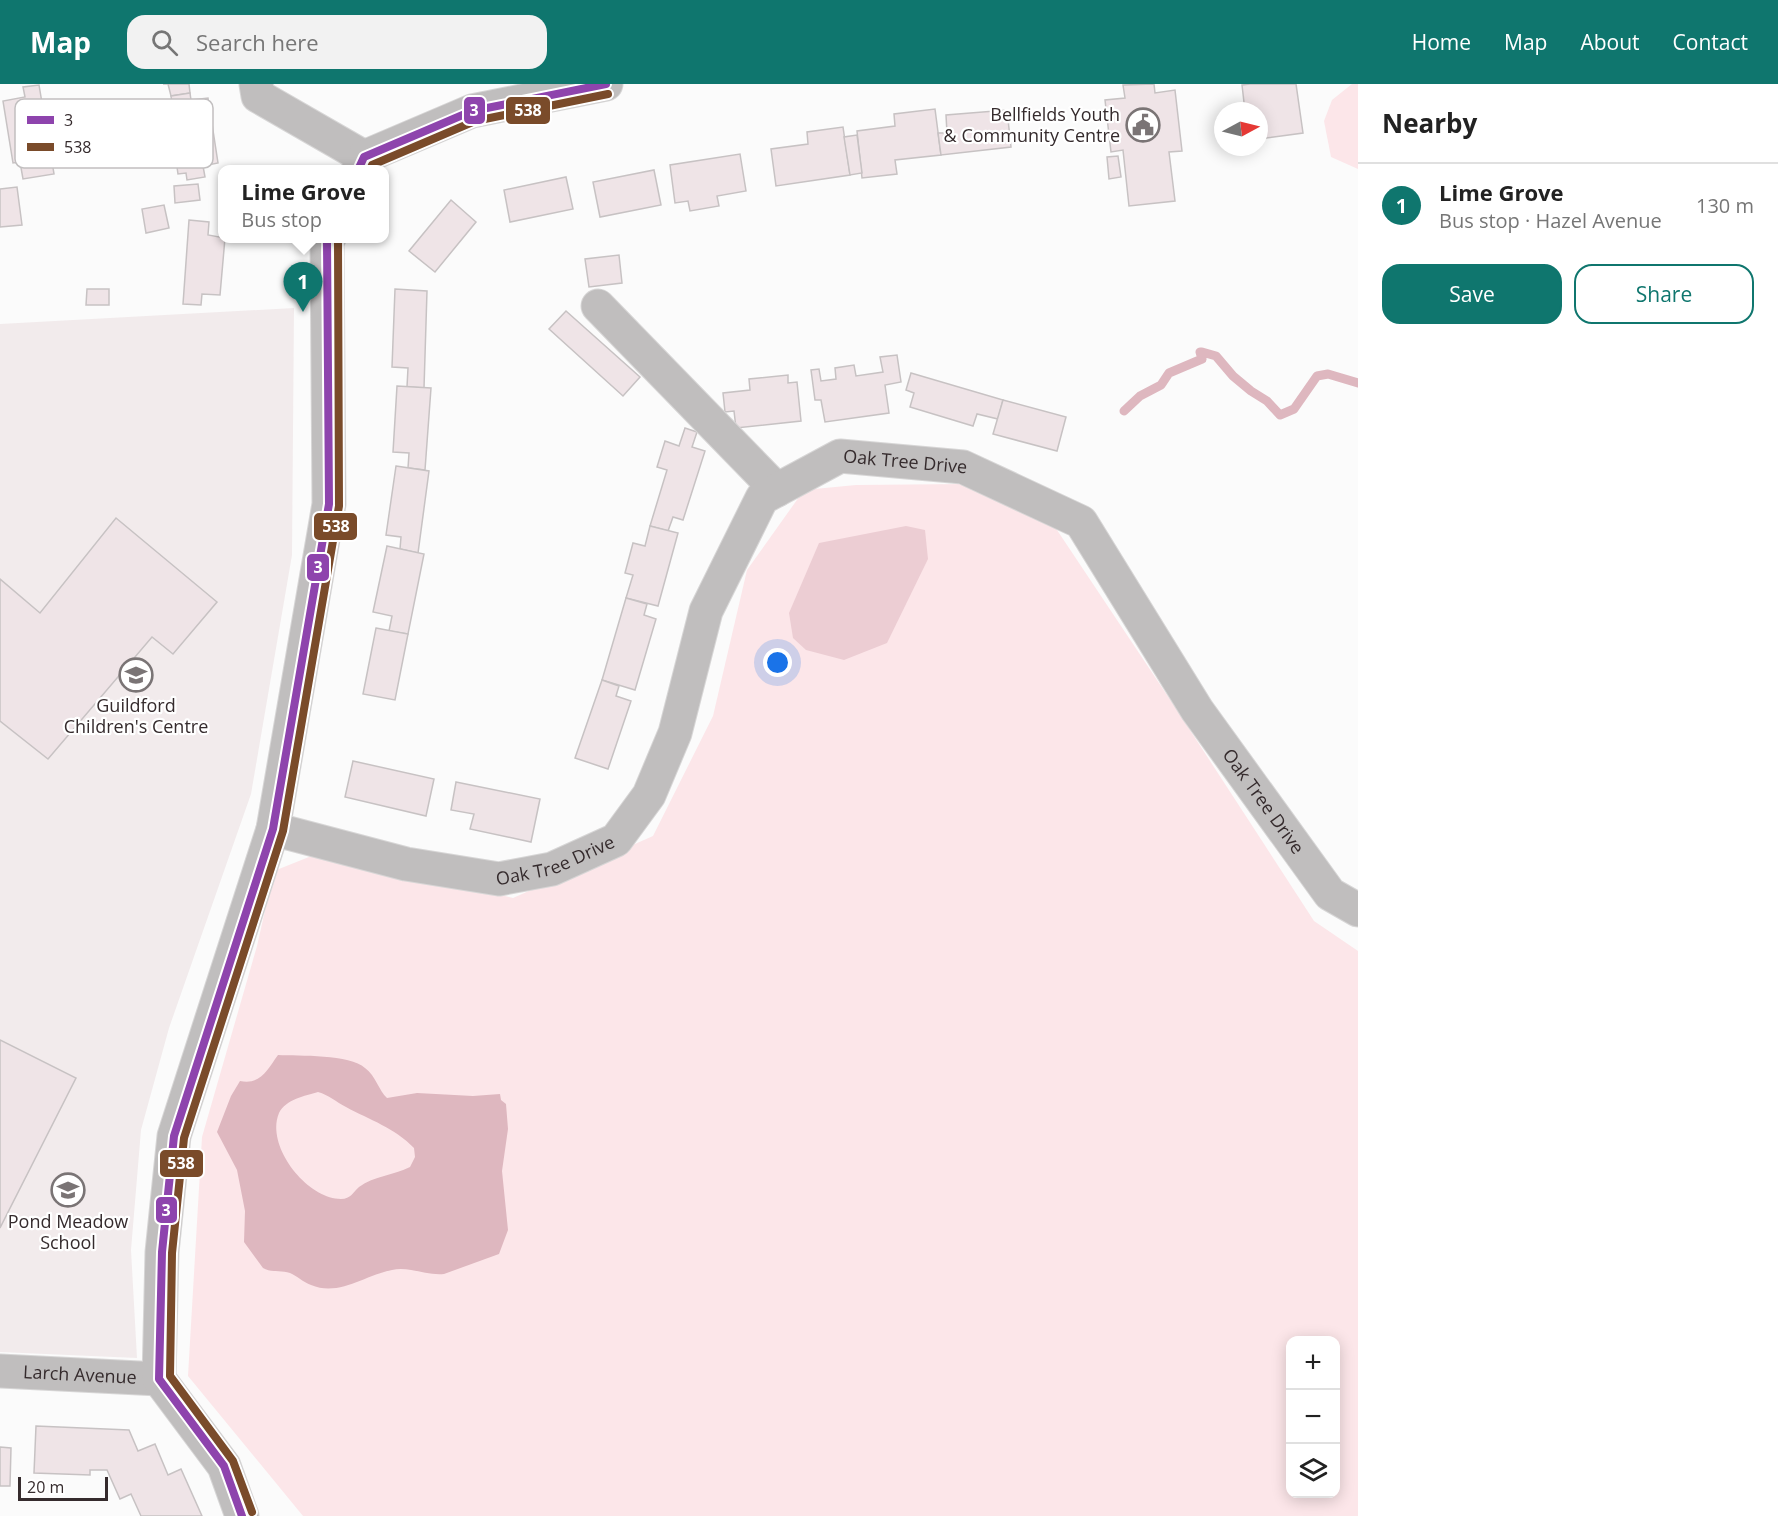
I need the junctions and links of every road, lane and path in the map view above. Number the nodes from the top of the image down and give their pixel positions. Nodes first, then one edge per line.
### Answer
1 (256, 84) edge
2 (606, 84) edge
3 (361, 163) edge
4 (327, 243) edge
5 (598, 306) dead end
6 (777, 490) junction
7 (273, 829) junction
8 (1358, 910) edge
9 (0, 1371) edge
10 (159, 1379) junction
11 (242, 1516) edge

1 - 3 street
2 - 3 street
4 - 7 street
5 - 6 street
6 - 7 street, Oak Tree Drive
6 - 8 street, Oak Tree Drive
7 - 10 street
9 - 10 street, Larch Avenue
10 - 11 street

